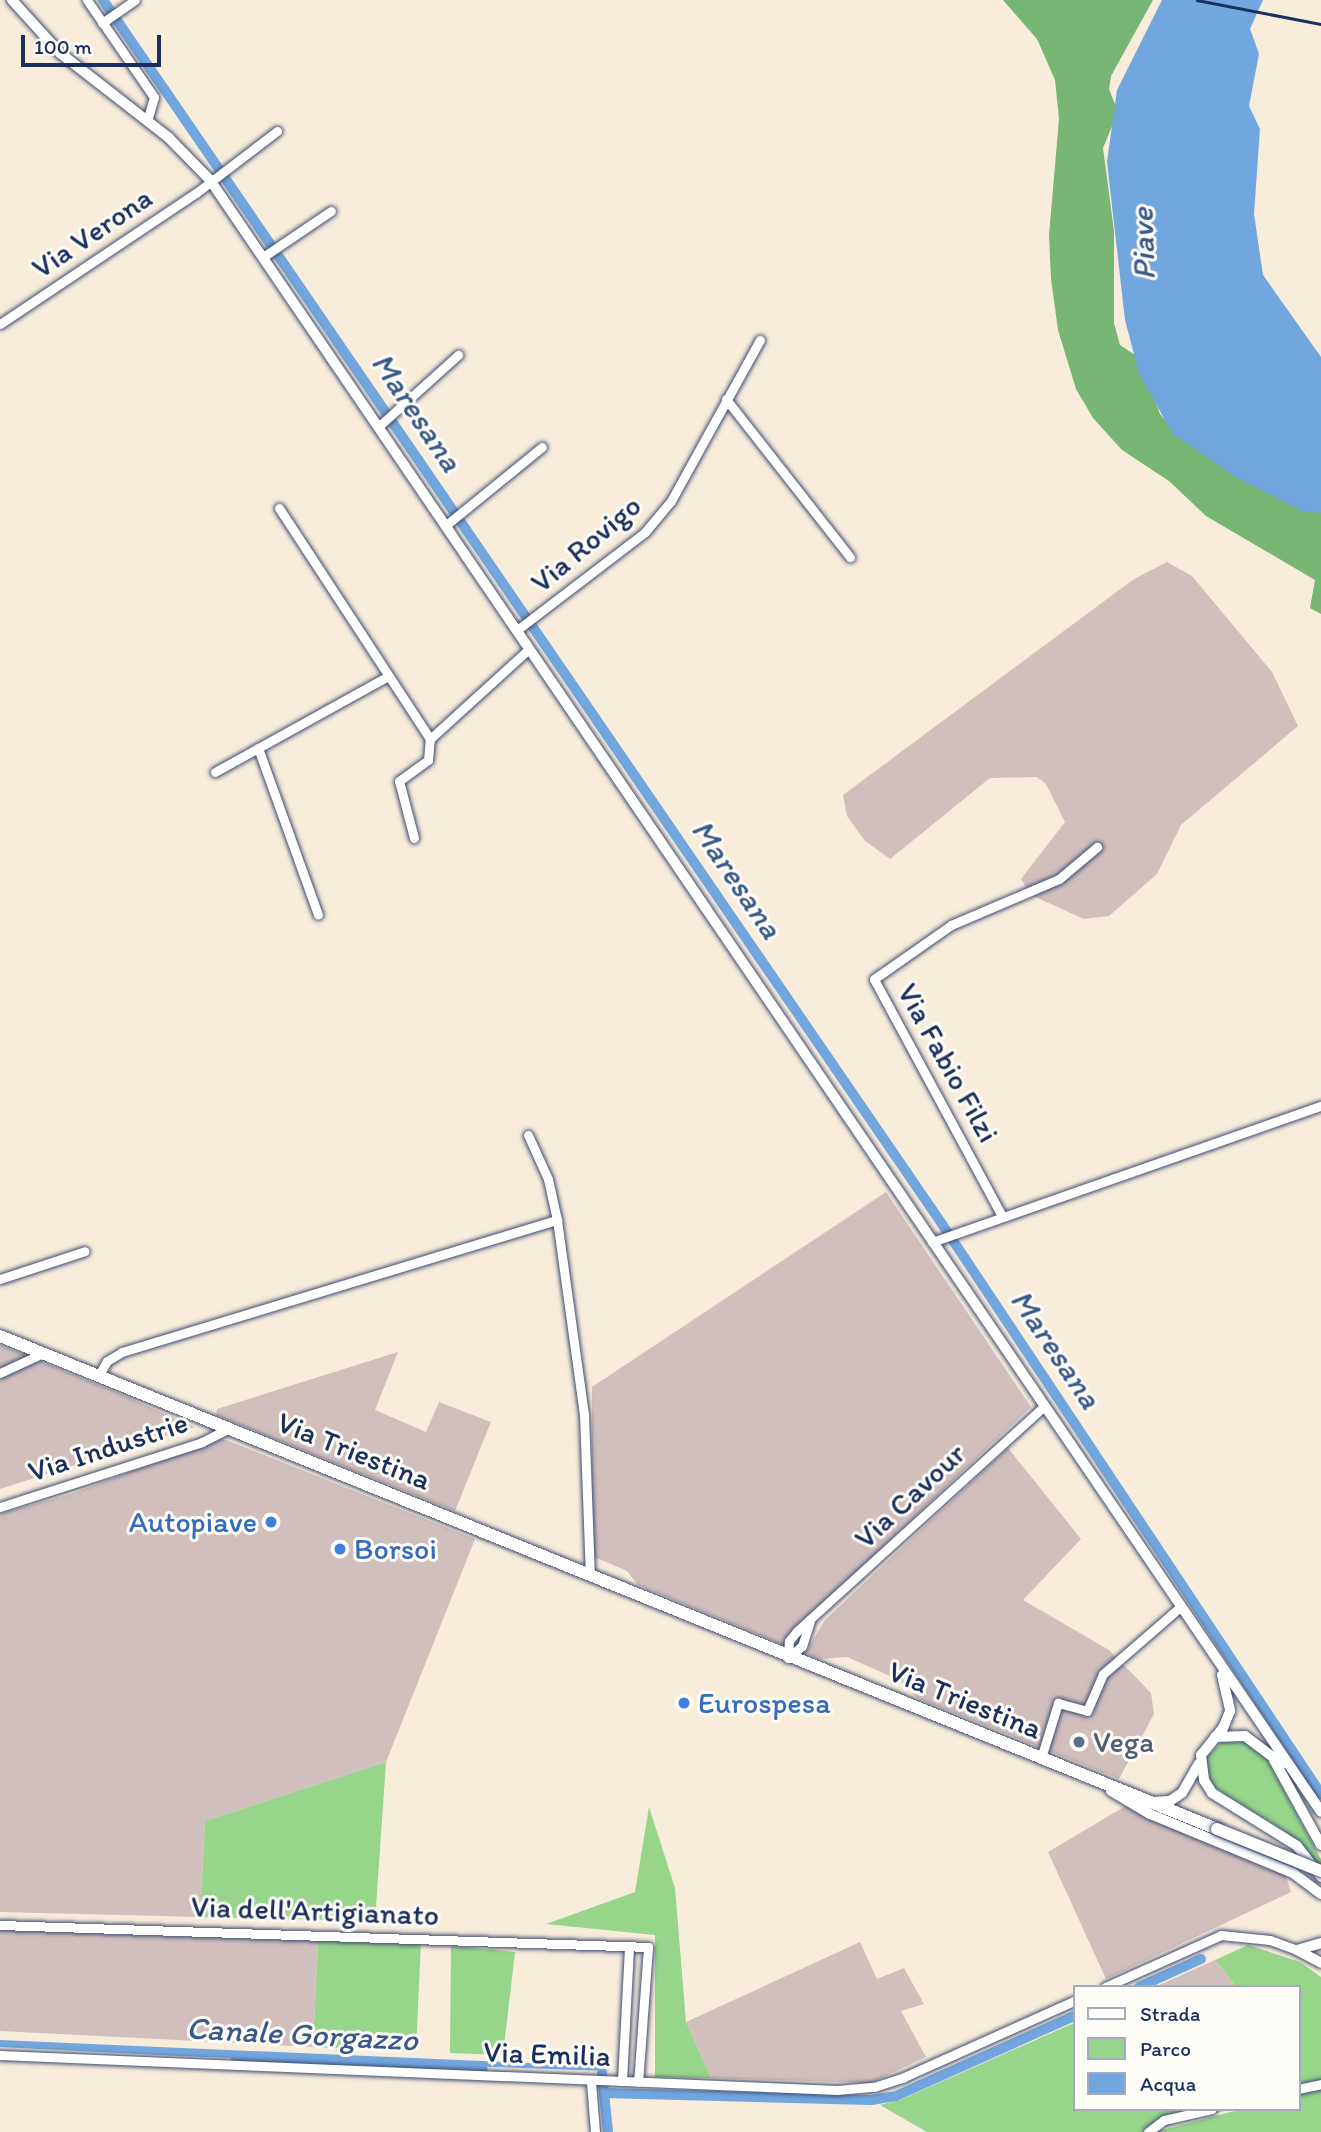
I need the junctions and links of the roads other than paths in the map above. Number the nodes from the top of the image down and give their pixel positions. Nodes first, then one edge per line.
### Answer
1 (12, 0) edge
2 (87, 0) edge
3 (135, 0) edge
4 (105, 21) junction
5 (147, 121) junction
6 (277, 131) dead end
7 (212, 179) junction
8 (331, 211) dead end
9 (265, 255) junction
10 (0, 324) edge
11 (760, 340) dead end
12 (458, 355) dead end
13 (726, 399) junction
14 (381, 426) junction
15 (542, 447) dead end
16 (279, 508) dead end
17 (447, 524) junction
18 (850, 557) dead end
19 (519, 629) junction
20 (529, 649) junction
21 (388, 676) junction
22 (430, 739) junction
23 (258, 748) junction
24 (215, 772) dead end
25 (414, 838) dead end
26 (1097, 847) dead end
27 (318, 915) dead end
28 (1321, 1106) edge
29 (528, 1135) dead end
30 (1002, 1216) junction
31 (557, 1220) junction
32 (935, 1241) junction
33 (85, 1251) dead end
34 (0, 1279) edge
35 (0, 1336) edge
36 (43, 1353) junction
37 (0, 1373) edge
38 (98, 1377) junction
39 (1044, 1406) junction
40 (229, 1428) junction
41 (0, 1507) edge
42 (590, 1576) junction
43 (1180, 1607) junction
44 (788, 1658) junction
45 (1220, 1669) junction
46 (1216, 1737) junction
47 (1269, 1748) junction
48 (1041, 1758) junction
49 (1200, 1760) junction
50 (1081, 1774) junction
51 (1152, 1802) junction
52 (1321, 1812) edge
53 (1321, 1821) edge
54 (1321, 1845) edge
55 (1321, 1871) edge
56 (1321, 1877) edge
57 (1321, 1894) edge
58 (0, 1925) edge
59 (1321, 1943) edge
60 (629, 1946) junction
61 (1297, 1951) junction
62 (1321, 1963) edge
63 (1109, 1985) edge
64 (1072, 2002) edge
65 (0, 2055) edge
66 (622, 2081) junction
67 (600, 2082) junction
68 (638, 2082) junction
69 (1321, 2084) edge
70 (1300, 2089) edge
71 (1204, 2111) edge
72 (595, 2132) edge
73 (1148, 2132) edge

1 - 5 street
2 - 4 street
3 - 4 street
4 - 5 street
5 - 7 street
6 - 7 street, Via Verona
7 - 9 street
7 - 10 street, Via Verona
8 - 9 street
9 - 14 street
11 - 13 street, Via Rovigo
12 - 14 street
13 - 18 street
13 - 19 street, Via Rovigo
14 - 17 street
15 - 17 street
16 - 21 street
17 - 19 street
19 - 20 street
20 - 22 street
20 - 32 street
21 - 22 street
21 - 23 street
22 - 25 street
23 - 24 street
23 - 27 street
26 - 30 street, Via Fabio Filzi
28 - 30 street
29 - 31 street
30 - 32 street
31 - 38 street
31 - 42 street
32 - 39 street
33 - 34 street
35 - 36 main road, Via Triestina
36 - 37 street
36 - 38 main road, Via Triestina
38 - 40 main road, Via Triestina
39 - 43 street
39 - 44 street, Via Cavour
40 - 41 street, Via Industrie
40 - 42 main road, Via Triestina
42 - 44 main road, Via Triestina
43 - 45 street
43 - 48 street
44 - 48 main road, Via Triestina
45 - 46 street
45 - 47 street
46 - 47 street
46 - 49 street
47 - 52 street
47 - 53 street
47 - 54 street
48 - 50 main road, Via Triestina
49 - 51 street
49 - 56 street
50 - 51 main road, Via Triestina
50 - 57 street
51 - 55 main road, Via Triestina, bridge
58 - 60 street, Via dell'Artigianato
59 - 61 street
60 - 66 street
60 - 68 street
61 - 62 street
61 - 63 street
64 - 68 street, Via Emilia
65 - 67 street, Via Emilia
66 - 67 street, Via Emilia
66 - 68 street, Via Emilia
67 - 72 street
69 - 70 street
71 - 73 street

